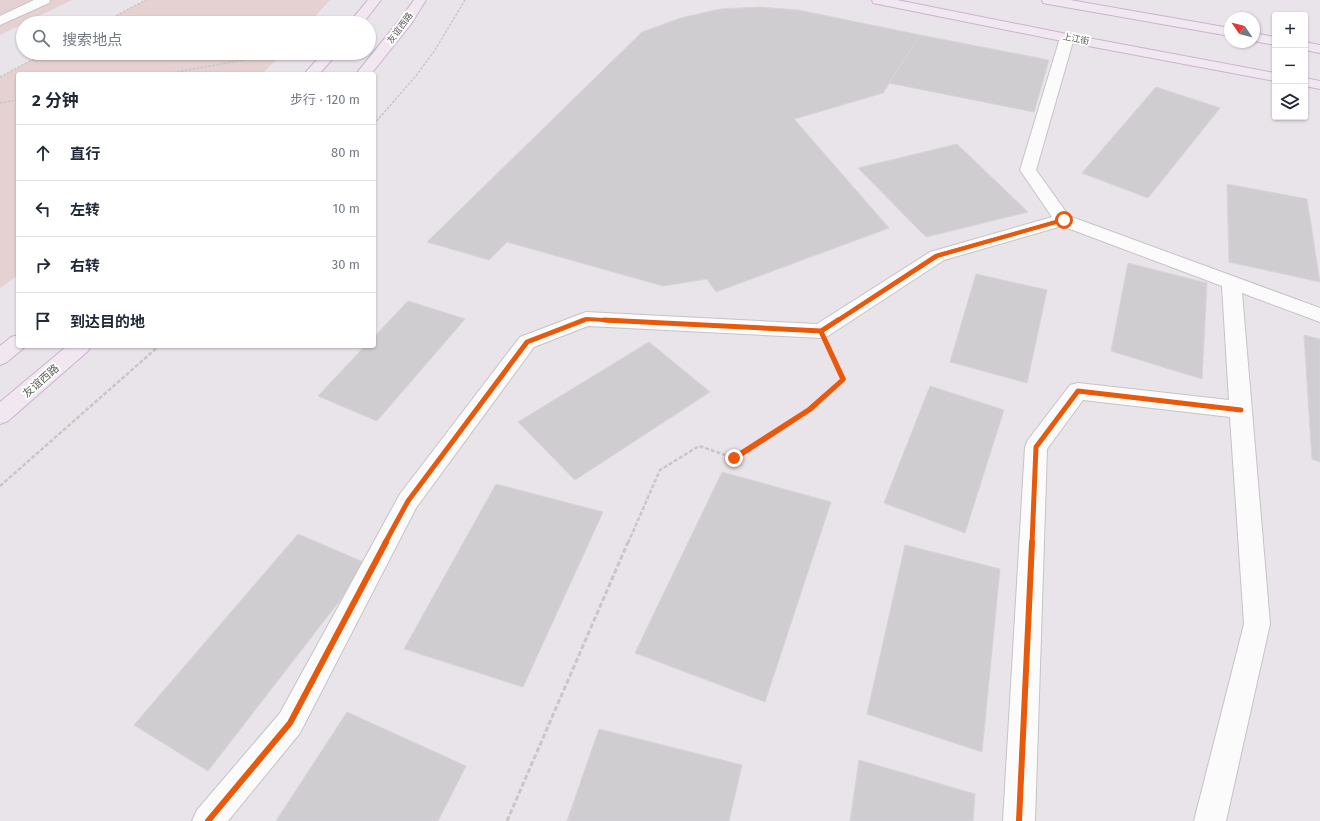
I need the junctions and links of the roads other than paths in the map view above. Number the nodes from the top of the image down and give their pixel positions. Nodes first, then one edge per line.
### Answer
1 (44, 0) edge
2 (375, 0) edge
3 (420, 0) edge
4 (878, 0) edge
5 (1048, 0) edge
6 (362, 16) edge
7 (0, 21) edge
8 (1224, 31) edge
9 (1067, 38) junction
10 (1260, 38) edge
11 (1272, 40) edge
12 (1308, 47) edge
13 (1320, 49) edge
14 (376, 58) edge
15 (324, 60) edge
16 (374, 60) edge
17 (313, 72) edge
18 (365, 72) edge
19 (1272, 76) edge
20 (1308, 83) edge
21 (1320, 85) edge
22 (1064, 220) junction
23 (1231, 282) junction
24 (1320, 315) edge
25 (16, 344) edge
26 (79, 348) edge
27 (0, 356) edge
28 (1241, 410) junction
29 (0, 415) edge
30 (208, 821) edge
31 (1019, 821) edge
32 (1210, 821) edge

1 - 7 street
2 - 6 main road
3 - 14 main road, 友谊西路
4 - 9 main road, 上江街
5 - 8 main road
9 - 19 main road, 上江街
9 - 22 street
10 - 11 main road
12 - 13 main road
15 - 17 main road
16 - 18 main road, 友谊西路
20 - 21 main road
22 - 23 street
22 - 30 street
23 - 24 street
23 - 28 street
25 - 27 main road
26 - 29 main road, 友谊西路
28 - 31 street
28 - 32 street

